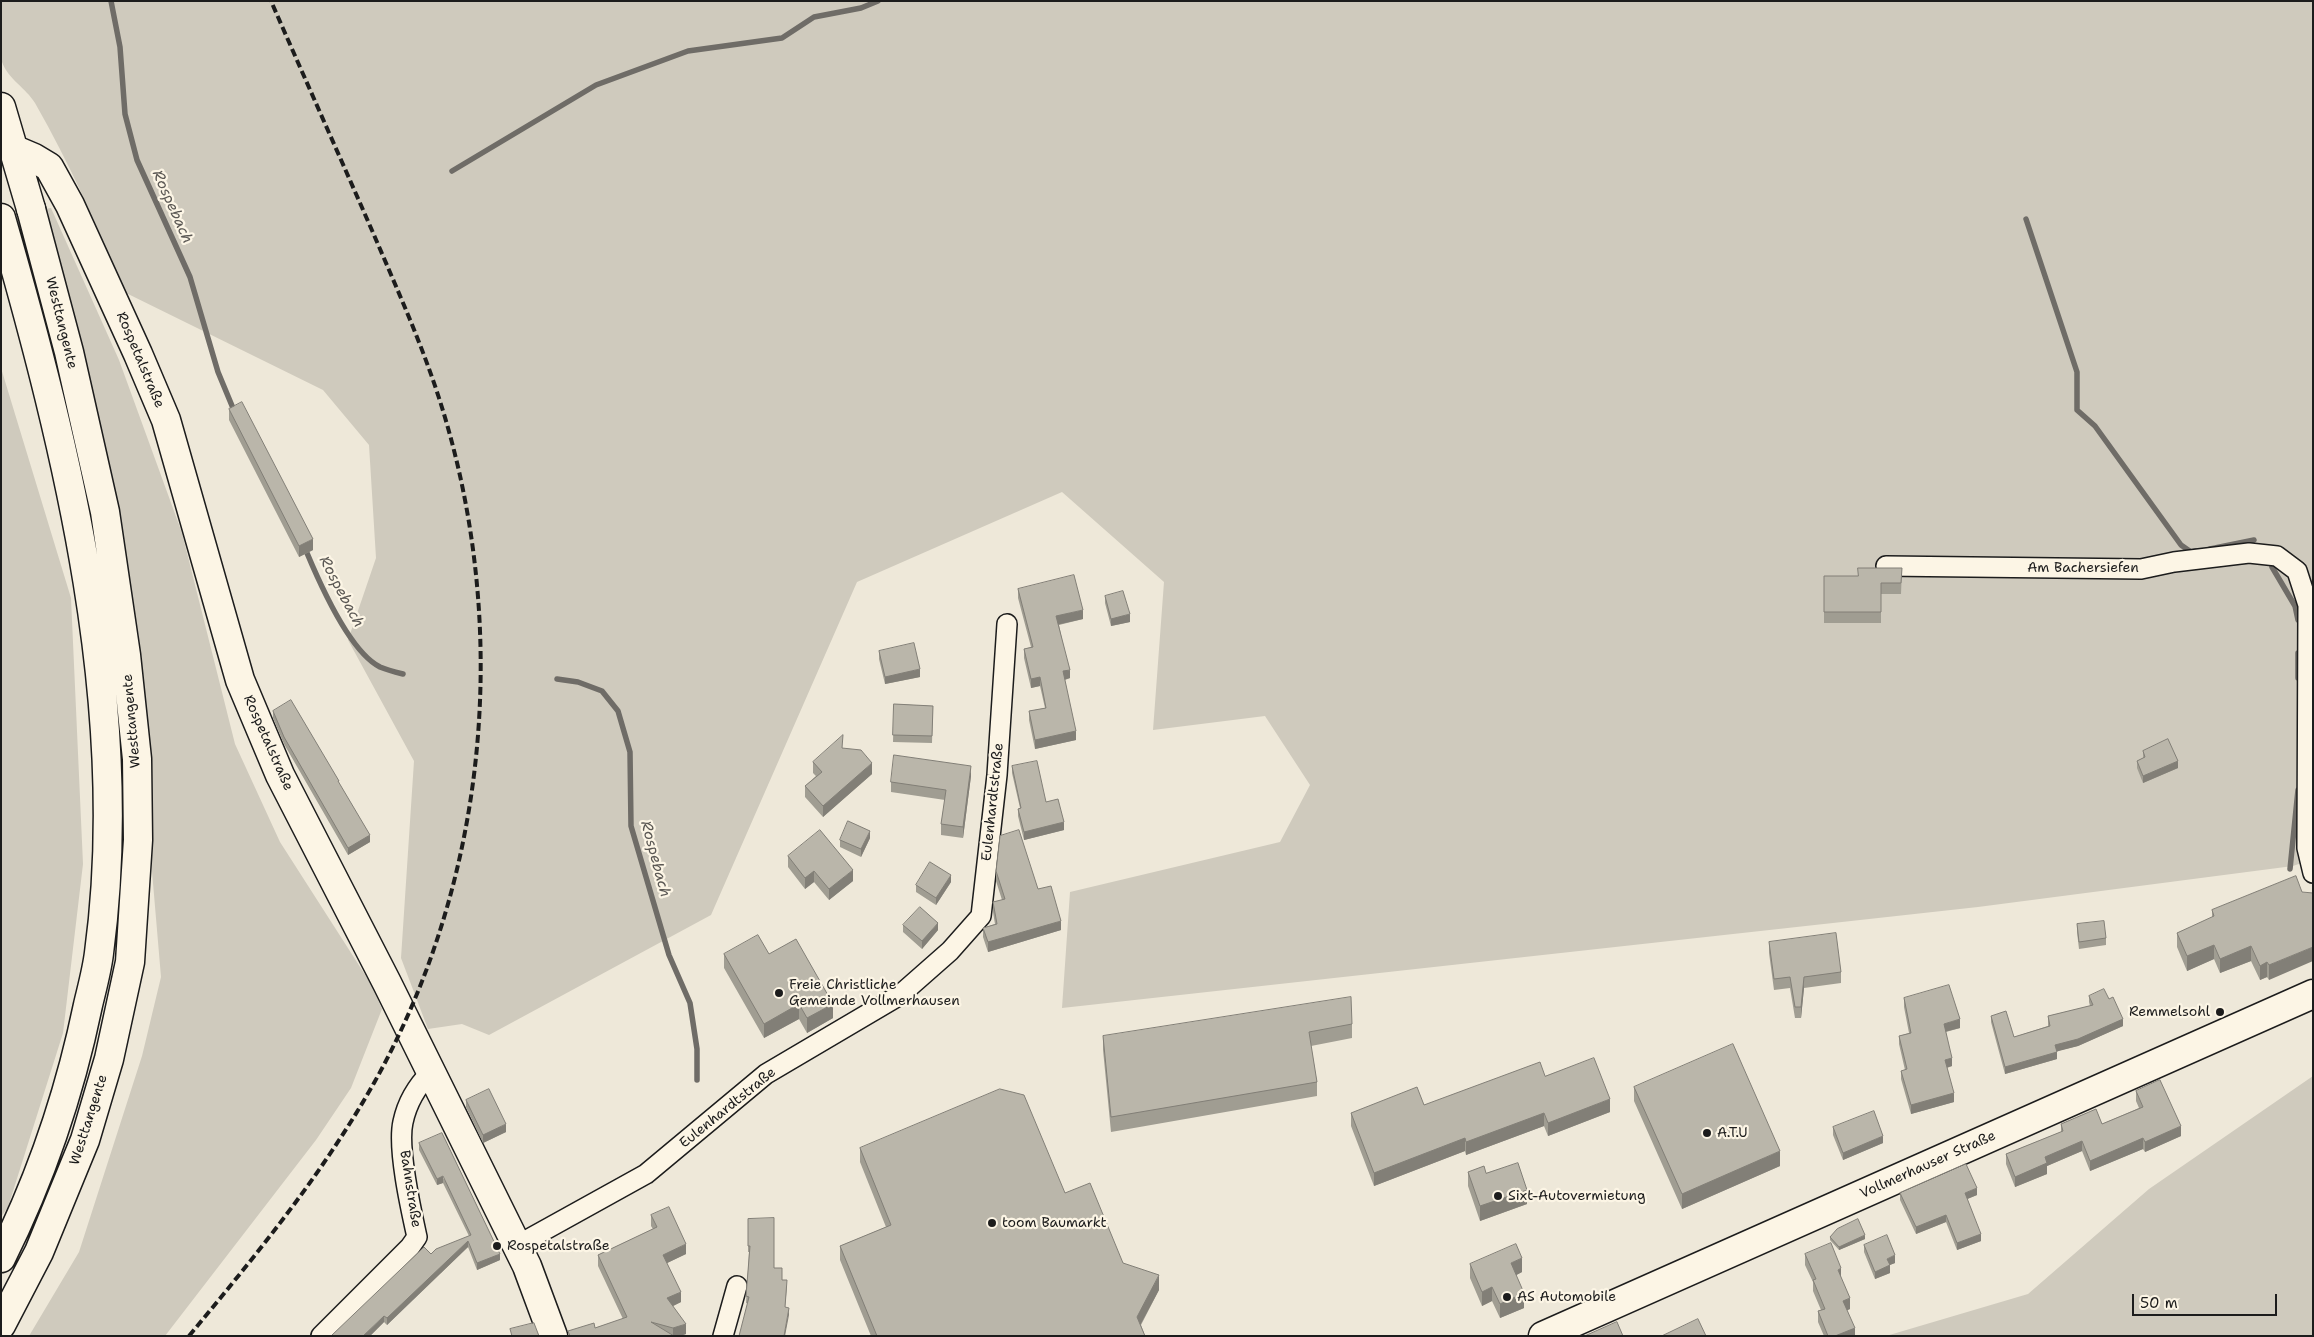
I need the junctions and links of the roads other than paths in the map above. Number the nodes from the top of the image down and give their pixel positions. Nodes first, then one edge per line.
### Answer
1 (1, 107) edge
2 (7, 148) edge
3 (1, 218) edge
4 (1886, 566) edge
5 (2310, 606) edge
6 (1007, 624) dead end
7 (2313, 872) edge
8 (2313, 994) edge
9 (431, 1072) junction
10 (516, 1246) junction
11 (1, 1258) edge
12 (737, 1286) dead end
13 (1, 1325) edge
14 (321, 1336) edge
15 (553, 1336) edge
16 (723, 1336) edge
17 (1543, 1336) edge

1 - 2 main road, Westtangente
2 - 9 main road, Rospetalstraße
2 - 13 main road, Westtangente
3 - 11 main road, Westtangente
4 - 5 street, Am Bachersiefen
5 - 7 street, Am Bachersiefen
6 - 10 street, Eulenhardtstraße
8 - 17 main road, Vollmerhauser Straße
9 - 10 main road, Rospetalstraße
9 - 14 street, Bahnstraße
10 - 15 main road, Rospetalstraße
12 - 16 street

